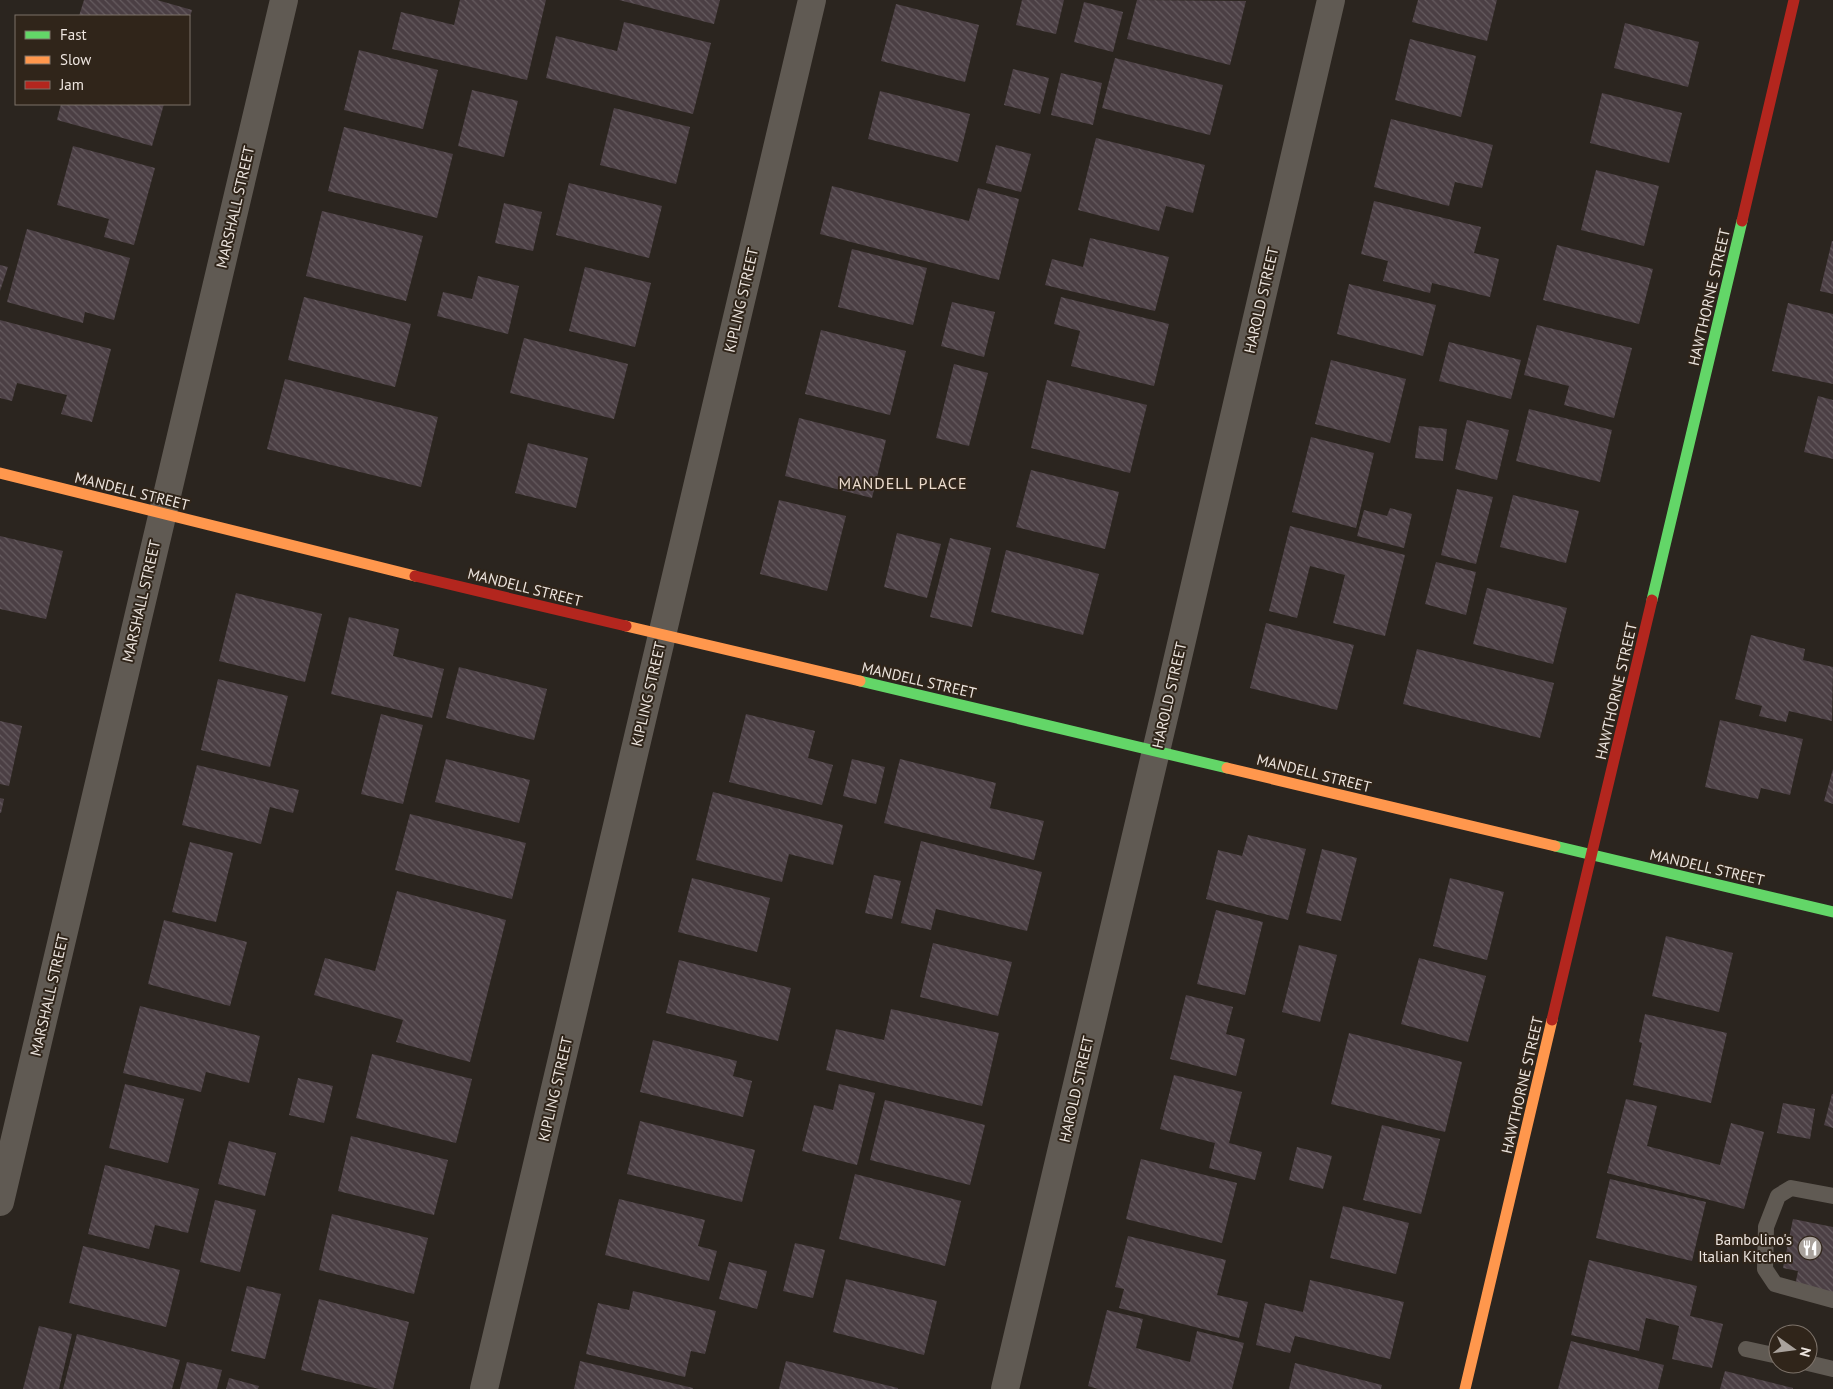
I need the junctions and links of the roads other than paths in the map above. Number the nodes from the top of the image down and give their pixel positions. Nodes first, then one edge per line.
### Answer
1 (284, 0) edge
2 (812, 0) edge
3 (1331, 0) edge
4 (1794, 0) edge
5 (0, 473) edge
6 (161, 515) junction
7 (662, 635) junction
8 (1156, 750) junction
9 (1592, 855) junction
10 (1833, 912) edge
11 (1833, 1196) edge
12 (0, 1202) edge
13 (1833, 1300) edge
14 (1746, 1349) dead end
15 (1768, 1354) edge
16 (1818, 1365) edge
17 (1833, 1369) edge
18 (484, 1389) edge
19 (1004, 1389) edge
20 (1465, 1389) edge

1 - 6 street, MARSHALL STREET
2 - 7 street, KIPLING STREET
3 - 8 street, HAROLD STREET
4 - 9 street, HAWTHORNE STREET
5 - 6 street, MANDELL STREET
6 - 7 street, MANDELL STREET
6 - 12 street, MARSHALL STREET
7 - 8 street, MANDELL STREET
7 - 18 street, KIPLING STREET
8 - 9 street, MANDELL STREET
8 - 19 street, HAROLD STREET
9 - 10 street, MANDELL STREET
9 - 20 street, HAWTHORNE STREET
11 - 13 lane
14 - 15 lane
16 - 17 lane

